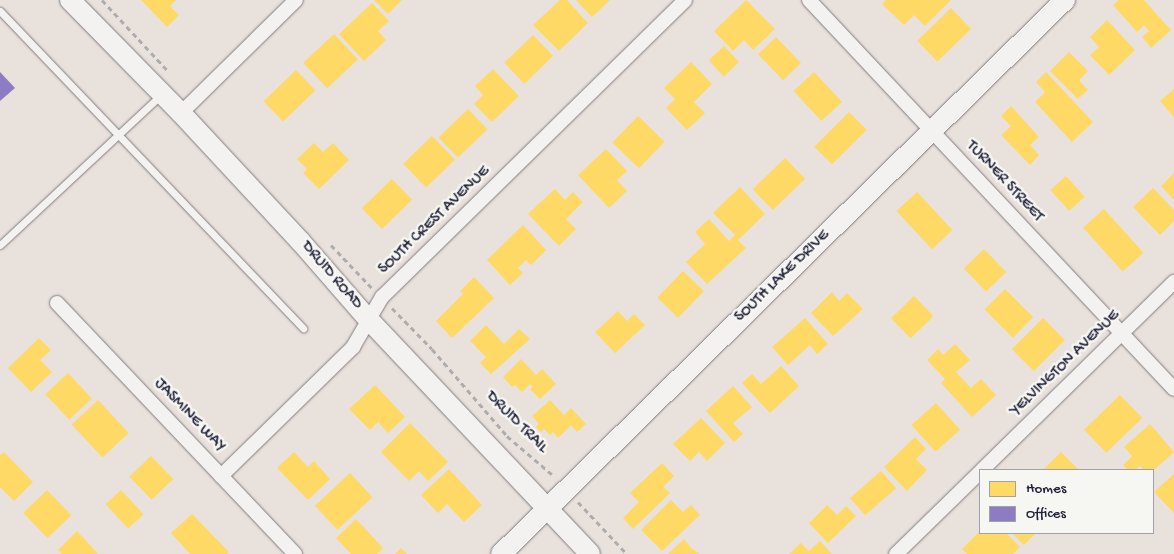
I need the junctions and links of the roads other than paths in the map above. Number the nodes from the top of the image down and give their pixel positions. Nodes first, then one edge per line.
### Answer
1 (70, 0) edge
2 (296, 0) edge
3 (685, 0) edge
4 (809, 0) edge
5 (1065, 0) edge
6 (0, 10) edge
7 (162, 94) junction
8 (181, 113) junction
9 (932, 130) junction
10 (118, 135) junction
11 (0, 245) edge
12 (1174, 282) edge
13 (57, 303) dead end
14 (368, 319) junction
15 (303, 328) dead end
16 (1122, 333) junction
17 (1174, 389) edge
18 (983, 469) edge
19 (979, 473) edge
20 (221, 476) junction
21 (546, 509) junction
22 (295, 554) edge
23 (501, 554) edge
24 (590, 554) edge
25 (896, 554) edge

1 - 7 street, DRUID ROAD
2 - 8 street
3 - 14 street, SOUTH CREST AVENUE
4 - 9 street, TURNER STREET
5 - 9 street, SOUTH LAKE DRIVE
6 - 10 lane
7 - 8 street, DRUID ROAD
7 - 10 lane
8 - 14 street, DRUID ROAD
9 - 16 street, TURNER STREET
9 - 21 street, SOUTH LAKE DRIVE
10 - 11 lane
10 - 15 lane
12 - 16 street, YELVINGTON AVENUE
13 - 20 street, JASMINE WAY
14 - 20 street, SOUTH CREST AVENUE
14 - 21 street, DRUID ROAD
16 - 17 street, TURNER STREET
16 - 18 street, YELVINGTON AVENUE
19 - 25 street, YELVINGTON AVENUE
20 - 22 street, JASMINE WAY
21 - 23 street, SOUTH LAKE DRIVE
21 - 24 street, DRUID ROAD

